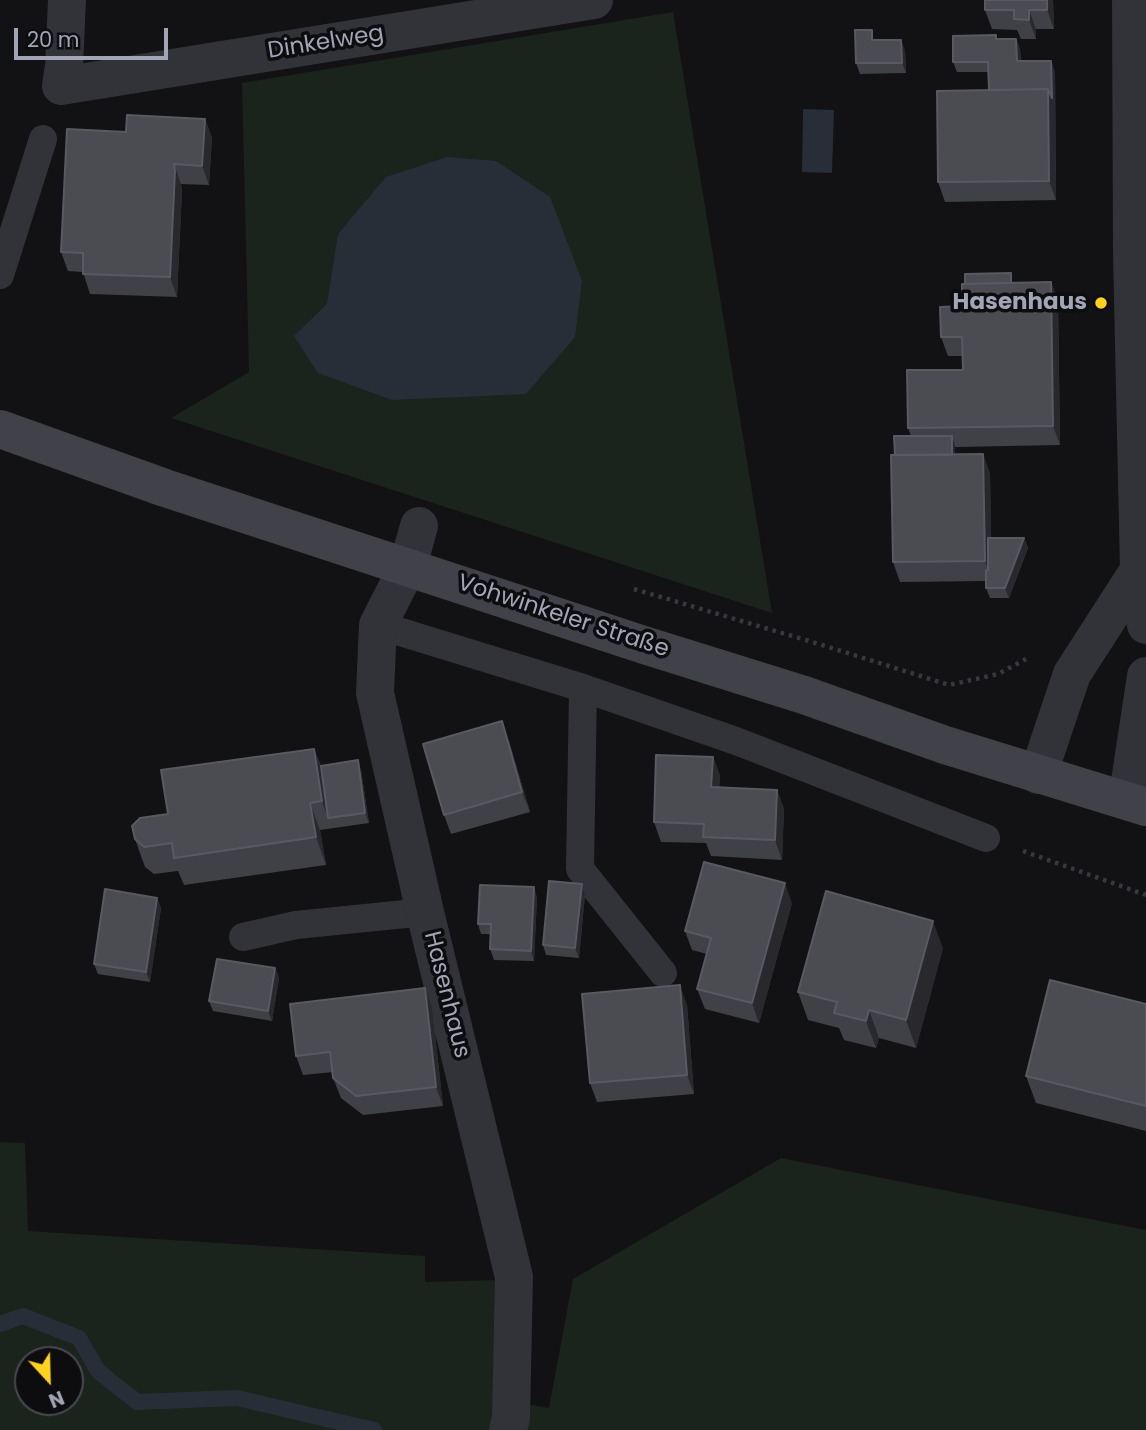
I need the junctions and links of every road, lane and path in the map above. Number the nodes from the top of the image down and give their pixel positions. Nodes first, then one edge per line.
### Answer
1 (67, 0) edge
2 (594, 0) edge
3 (1130, 0) edge
4 (43, 139) dead end
5 (0, 275) edge
6 (0, 429) edge
7 (419, 526) dead end
8 (408, 566) junction
9 (1139, 570) junction
10 (632, 589) dead end
11 (378, 625) junction
12 (1146, 625) edge
13 (1146, 676) edge
14 (949, 685) dead end
15 (583, 688) junction
16 (1038, 775) junction
17 (1137, 804) edge
18 (986, 838) joint
19 (1146, 895) edge
20 (425, 912) junction
21 (243, 937) dead end
22 (663, 973) dead end
23 (509, 1424) edge

1 - 2 street, Dinkelweg
3 - 9 street
4 - 5 lane
6 - 8 main road, Vohwinkeler Straße
7 - 8 street, Hasenhaus
8 - 11 street, Hasenhaus
8 - 16 main road, Vohwinkeler Straße
9 - 12 street
9 - 16 street
10 - 14 path
11 - 15 lane
11 - 20 street, Hasenhaus
13 - 17 street
15 - 18 lane
15 - 22 lane
16 - 17 main road, Vohwinkeler Straße
18 - 19 path
20 - 21 lane
20 - 23 street, Hasenhaus

